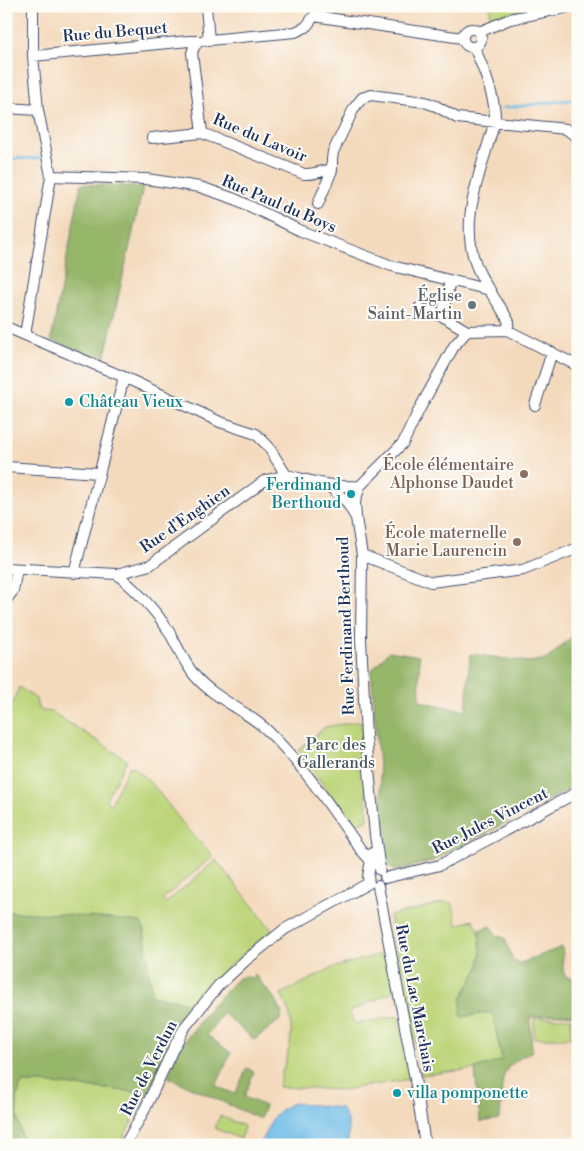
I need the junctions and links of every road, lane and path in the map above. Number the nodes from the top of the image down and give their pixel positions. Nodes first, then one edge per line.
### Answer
1 (33, 6) edge
2 (206, 6) edge
3 (574, 6) edge
4 (312, 11) edge
5 (479, 32) junction
6 (462, 38) junction
7 (204, 41) junction
8 (474, 47) junction
9 (33, 56) junction
10 (6, 108) edge
11 (38, 110) junction
12 (495, 120) junction
13 (202, 133) junction
14 (152, 138) dead end
15 (578, 138) edge
16 (332, 170) junction
17 (51, 176) junction
18 (318, 204) dead end
19 (450, 281) junction
20 (490, 290) junction
21 (420, 308) dead end
22 (442, 316) junction
23 (6, 327) edge
24 (507, 330) junction
25 (467, 331) junction
26 (26, 335) junction
27 (552, 352) junction
28 (578, 366) edge
29 (124, 377) junction
30 (535, 405) dead end
31 (6, 468) edge
32 (100, 472) junction
33 (286, 475) junction
34 (329, 486) junction
35 (360, 486) junction
36 (356, 518) junction
37 (578, 548) edge
38 (362, 555) junction
39 (12, 568) edge
40 (74, 573) junction
41 (117, 574) junction
42 (6, 600) edge
43 (578, 792) edge
44 (375, 835) junction
45 (370, 860) junction
46 (376, 878) junction
47 (125, 1145) edge
48 (425, 1145) edge

1 - 9 street
2 - 7 street, Rue du Lavoir
3 - 5 street
4 - 6 street
4 - 7 street
5 - 6 street
5 - 8 street
6 - 8 street
7 - 9 street, Rue du Bequet
7 - 13 street, Rue du Lavoir
8 - 12 street
9 - 11 street
10 - 11 street
11 - 17 street
12 - 15 street, Rue du Lavoir
12 - 16 street, Rue du Lavoir
12 - 20 street
13 - 14 street
13 - 16 street, Rue du Lavoir
16 - 18 street
17 - 19 street, Rue Paul du Boys
17 - 26 street
19 - 20 street, Rue Paul du Boys
19 - 22 street
20 - 24 street
21 - 22 street
22 - 25 street
23 - 26 street
24 - 25 street
24 - 27 street
25 - 35 street
26 - 29 street
27 - 28 street
27 - 30 street
29 - 32 street
29 - 33 street
31 - 32 street
32 - 40 street
33 - 34 street
33 - 41 street, Rue d'Enghien
34 - 35 street
34 - 36 street, Rue Ferdinand Berthoud
35 - 36 street
36 - 38 street, Rue Ferdinand Berthoud
37 - 38 street
38 - 44 street, Rue Ferdinand Berthoud
39 - 40 street, Rue d'Enghien
39 - 42 street
40 - 41 street, Rue d'Enghien
41 - 45 street
43 - 46 street, Rue Jules Vincent
44 - 45 street, Rue Ferdinand Berthoud
44 - 46 street, Rue Ferdinand Berthoud
45 - 46 street, Rue Ferdinand Berthoud
46 - 47 street, Rue de Verdun
46 - 48 street, Rue du Lac Marchais

